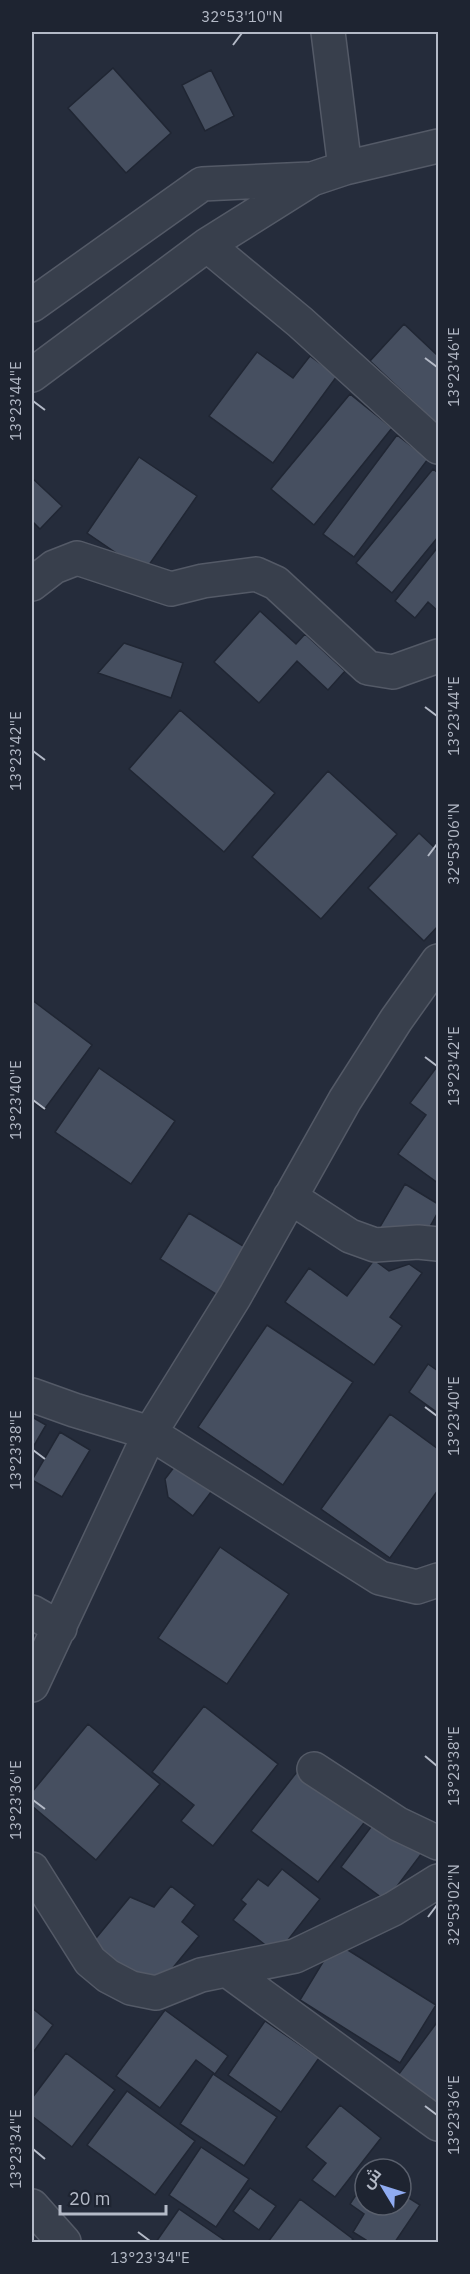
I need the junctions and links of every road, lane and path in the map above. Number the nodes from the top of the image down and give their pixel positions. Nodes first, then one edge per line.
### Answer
1 (328, 32) edge
2 (438, 146) edge
3 (345, 168) junction
4 (312, 179) junction
5 (207, 245) junction
6 (32, 305) edge
7 (32, 375) edge
8 (438, 447) edge
9 (32, 584) edge
10 (438, 656) edge
11 (438, 961) edge
12 (290, 1197) junction
13 (438, 1244) edge
14 (32, 1395) edge
15 (150, 1433) junction
16 (438, 1580) edge
17 (32, 1612) edge
18 (60, 1628) junction
19 (32, 1685) edge
20 (314, 1769) dead end
21 (438, 1843) edge
22 (32, 1869) edge
23 (438, 1881) edge
24 (227, 1970) junction
25 (438, 2124) edge
26 (32, 2206) edge
27 (64, 2242) edge

1 - 3 street
2 - 3 street
3 - 4 street
4 - 5 street
4 - 6 street
5 - 7 street
5 - 8 street
9 - 10 street
11 - 12 street
12 - 13 street
12 - 15 street
14 - 15 street
15 - 16 street
15 - 18 street
17 - 18 street
18 - 19 street
20 - 21 street
22 - 24 street
23 - 24 street
24 - 25 street
26 - 27 street

